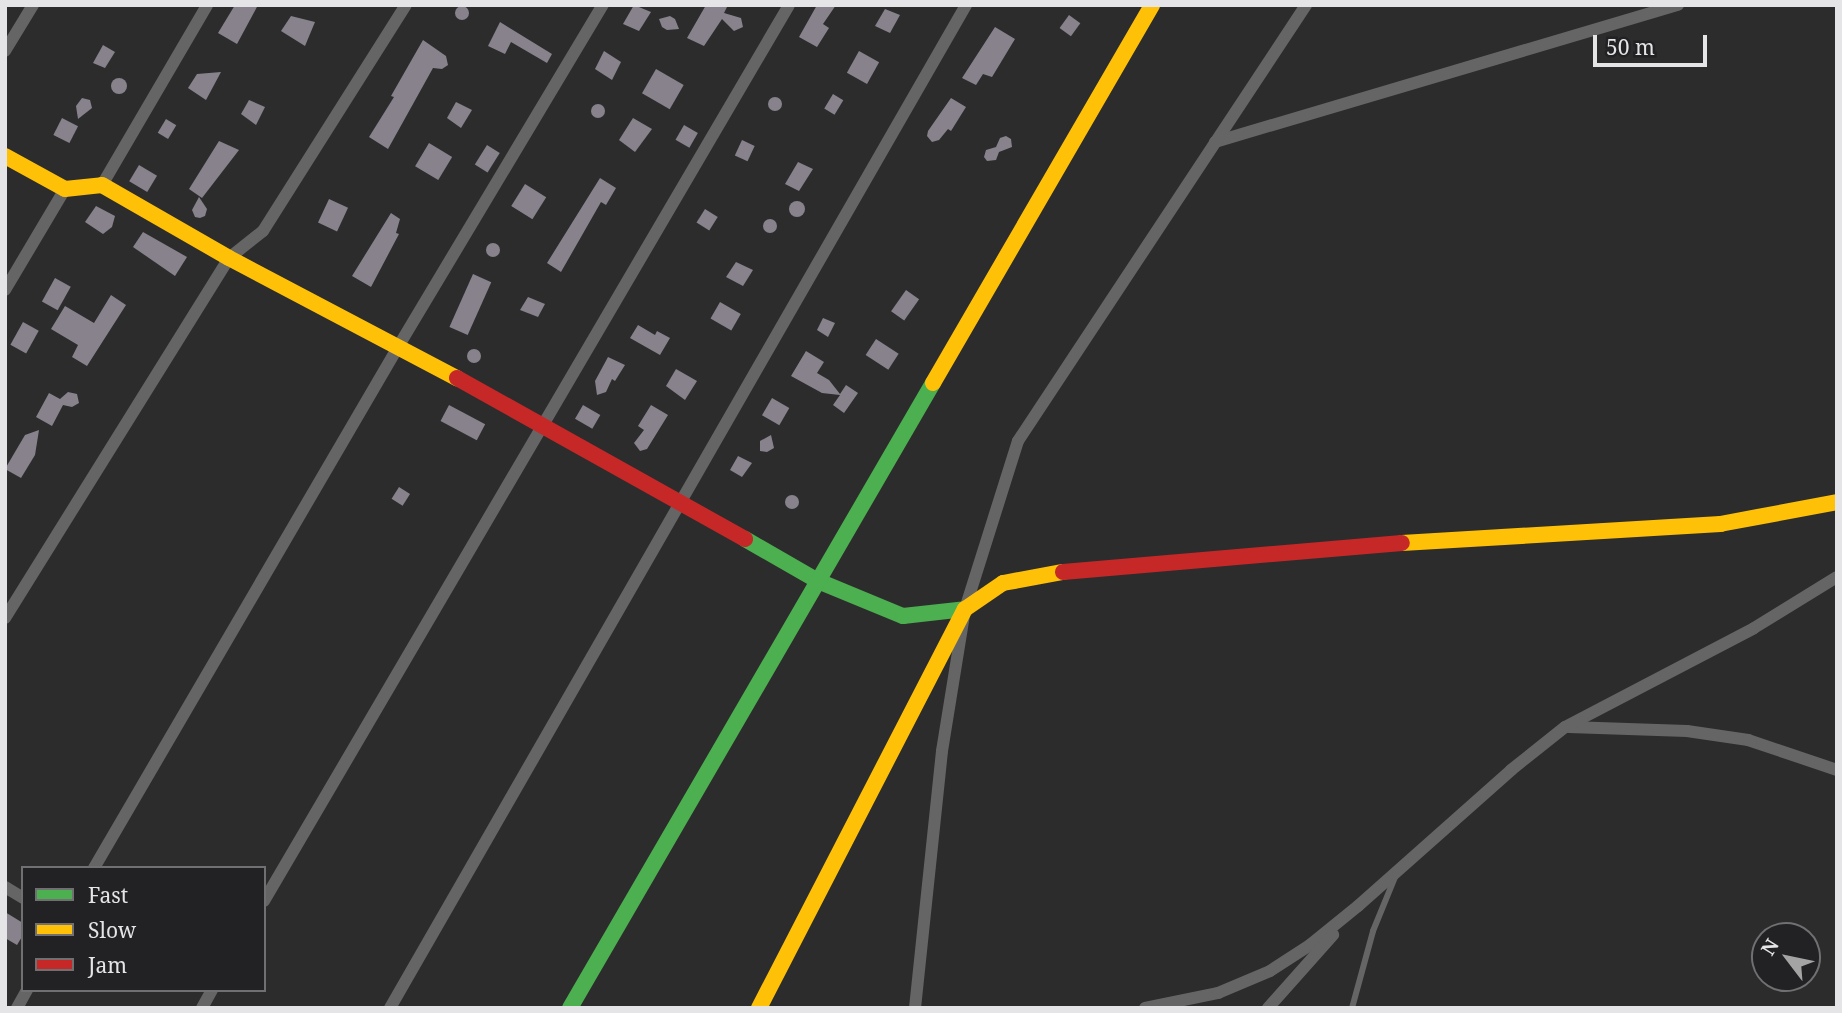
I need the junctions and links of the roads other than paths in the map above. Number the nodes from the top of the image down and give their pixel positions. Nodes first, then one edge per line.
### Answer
1 (33, 5) edge
2 (207, 5) edge
3 (406, 5) edge
4 (603, 5) edge
5 (789, 5) edge
6 (966, 5) edge
7 (1152, 5) edge
8 (1306, 5) edge
9 (1678, 5) edge
10 (5, 51) edge
11 (1215, 142) junction
12 (5, 156) edge
13 (102, 185) junction
14 (65, 190) junction
15 (229, 258) junction
16 (5, 290) edge
17 (398, 347) junction
18 (542, 423) junction
19 (682, 501) junction
20 (1837, 502) edge
21 (1837, 577) edge
22 (818, 581) junction
23 (965, 609) junction
24 (5, 618) edge
25 (1565, 727) junction
26 (1837, 770) edge
27 (95, 866) edge
28 (1398, 869) junction
29 (5, 887) edge
30 (21, 897) edge
31 (266, 898) edge
32 (1358, 906) junction
33 (26, 992) edge
34 (211, 992) edge
35 (17, 1008) edge
36 (202, 1008) edge
37 (390, 1008) edge
38 (570, 1008) edge
39 (759, 1008) edge
40 (915, 1008) edge
41 (1145, 1008) edge
42 (1268, 1008) edge
43 (1352, 1008) edge

1 - 10 street
2 - 13 street
3 - 15 street
4 - 17 street
5 - 18 street
6 - 19 street
7 - 22 street
8 - 11 street
9 - 11 street
11 - 23 street
12 - 14 street
13 - 14 street
13 - 15 street
14 - 16 street
15 - 17 street
15 - 24 street
17 - 18 street
17 - 27 street
18 - 19 street
18 - 31 street
19 - 22 street
19 - 37 street
20 - 23 street
21 - 25 street
22 - 23 street
22 - 38 street
23 - 39 street
23 - 40 street
25 - 26 street
25 - 28 street
28 - 32 street
28 - 43 lane
29 - 30 street
32 - 41 street
32 - 42 street
33 - 35 street
34 - 36 street

